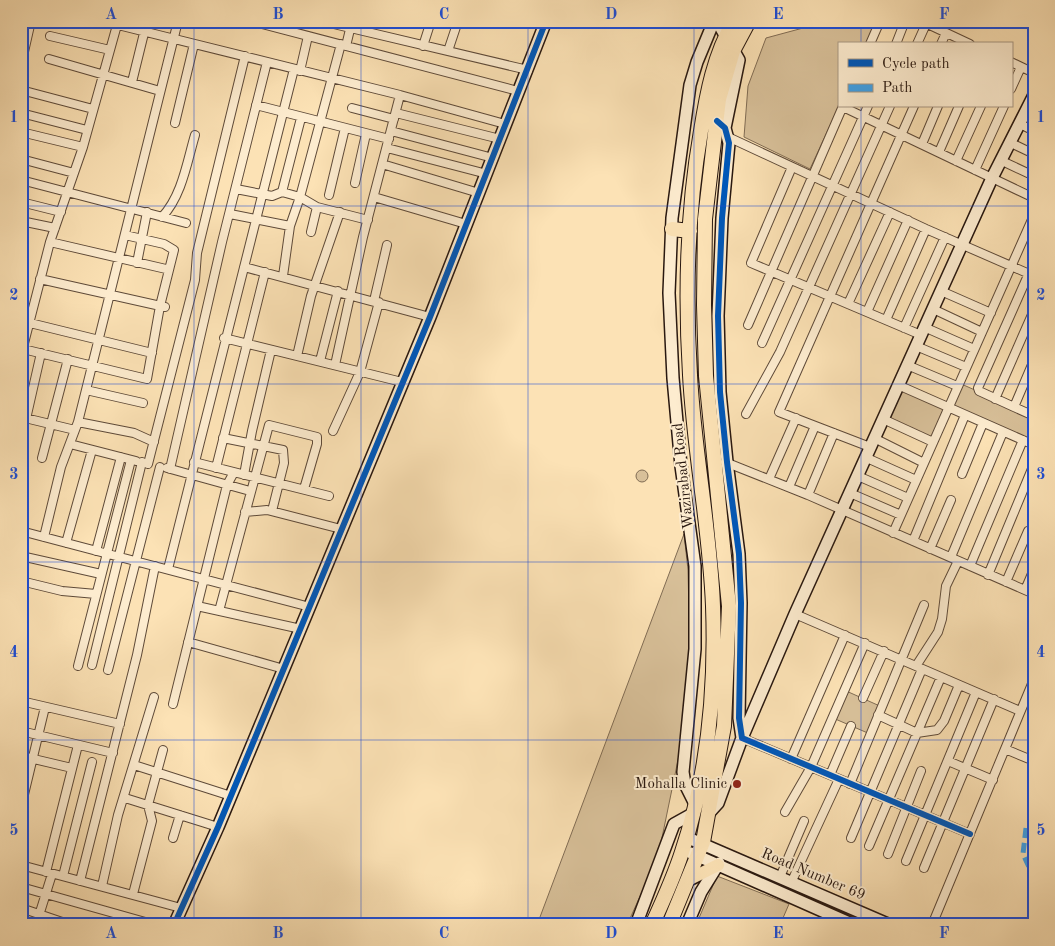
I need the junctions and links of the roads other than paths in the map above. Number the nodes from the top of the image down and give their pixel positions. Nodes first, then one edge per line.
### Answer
1 (31, 21) edge
2 (102, 21) edge
3 (147, 21) edge
4 (178, 21) edge
5 (251, 21) edge
6 (321, 21) edge
7 (458, 21) edge
8 (546, 21) edge
9 (716, 21) edge
10 (749, 21) edge
11 (880, 21) edge
12 (906, 21) edge
13 (428, 22) edge
14 (923, 22) edge
15 (269, 24) edge
16 (117, 25) junction
17 (351, 25) edge
18 (733, 27) edge
19 (145, 32) junction
20 (946, 33) junction
21 (50, 36) dead end
22 (308, 36) junction
23 (172, 38) junction
24 (871, 42) edge
25 (897, 42) edge
26 (918, 42) edge
27 (943, 42) edge
28 (965, 42) edge
29 (194, 44) junction
30 (343, 45) junction
31 (423, 46) junction
32 (110, 50) junction
33 (448, 51) junction
34 (245, 56) junction
35 (49, 59) dead end
36 (267, 62) junction
37 (1012, 62) edge
38 (21, 65) edge
39 (1021, 67) junction
40 (297, 70) junction
41 (528, 70) junction
42 (1034, 73) edge
43 (103, 74) junction
44 (331, 78) junction
45 (132, 82) junction
46 (1012, 87) edge
47 (21, 90) edge
48 (160, 91) junction
49 (518, 91) junction
50 (400, 95) junction
51 (1034, 95) edge
52 (256, 105) junction
53 (352, 108) dead end
54 (843, 108) edge
55 (845, 108) edge
56 (867, 108) edge
57 (889, 108) edge
58 (913, 108) edge
59 (937, 108) edge
60 (958, 108) edge
61 (980, 108) edge
62 (1003, 108) edge
63 (1031, 108) edge
64 (93, 110) junction
65 (283, 112) junction
66 (21, 113) edge
67 (395, 116) junction
68 (863, 116) junction
69 (301, 118) junction
70 (319, 121) junction
71 (718, 122) junction
72 (175, 123) dead end
73 (505, 124) junction
74 (1020, 124) junction
75 (882, 125) junction
76 (345, 128) junction
77 (87, 130) junction
78 (1034, 131) edge
79 (21, 132) edge
80 (366, 134) junction
81 (195, 135) dead end
82 (390, 135) junction
83 (902, 135) junction
84 (500, 139) junction
85 (1011, 143) junction
86 (922, 144) junction
87 (83, 147) junction
88 (386, 148) junction
89 (939, 152) junction
90 (1034, 154) edge
91 (493, 158) junction
92 (21, 159) edge
93 (956, 161) junction
94 (1002, 161) junction
95 (382, 164) junction
96 (792, 168) junction
97 (976, 170) junction
98 (74, 173) junction
99 (487, 174) junction
100 (1034, 176) edge
101 (813, 177) junction
102 (992, 178) junction
103 (21, 180) edge
104 (355, 183) dead end
105 (833, 186) junction
106 (236, 189) junction
107 (282, 192) junction
108 (69, 193) junction
109 (262, 194) junction
110 (329, 194) dead end
111 (479, 194) junction
112 (851, 194) junction
113 (374, 197) junction
114 (300, 198) junction
115 (1034, 198) edge
116 (21, 202) edge
117 (872, 203) junction
118 (317, 206) junction
119 (132, 208) junction
120 (61, 212) junction
121 (147, 212) junction
122 (340, 212) junction
123 (890, 212) junction
124 (230, 214) junction
125 (1034, 215) edge
126 (162, 216) junction
127 (256, 219) junction
128 (368, 220) junction
129 (908, 220) junction
130 (21, 221) edge
131 (186, 223) dead end
132 (466, 224) junction
133 (290, 226) junction
134 (54, 228) junction
135 (672, 229) junction
136 (926, 229) junction
137 (690, 231) junction
138 (311, 232) dead end
139 (125, 235) junction
140 (945, 237) junction
141 (142, 238) junction
142 (50, 242) junction
143 (387, 245) dead end
144 (962, 245) junction
145 (119, 259) junction
146 (137, 263) junction
147 (1012, 266) junction
148 (244, 267) junction
149 (166, 269) dead end
150 (265, 272) junction
151 (772, 272) junction
152 (1031, 274) edge
153 (282, 276) junction
154 (40, 279) junction
155 (791, 280) junction
156 (315, 285) junction
157 (809, 287) junction
158 (338, 291) junction
159 (941, 292) junction
160 (350, 294) junction
161 (110, 295) junction
162 (829, 296) junction
163 (376, 302) junction
164 (848, 304) junction
165 (162, 306) junction
166 (933, 309) junction
167 (1034, 310) edge
168 (867, 312) junction
169 (991, 313) junction
170 (430, 317) junction
171 (886, 320) junction
172 (30, 323) junction
173 (748, 325) dead end
174 (904, 328) junction
175 (982, 332) junction
176 (920, 336) junction
177 (224, 338) junction
178 (98, 340) junction
179 (246, 343) junction
180 (762, 343) dead end
181 (974, 349) junction
182 (271, 350) junction
183 (22, 352) edge
184 (41, 353) junction
185 (152, 353) junction
186 (297, 356) junction
187 (68, 359) junction
188 (1034, 360) edge
189 (320, 362) junction
190 (92, 364) junction
191 (334, 365) junction
192 (907, 365) junction
193 (966, 367) junction
194 (360, 372) junction
195 (402, 382) junction
196 (898, 385) junction
197 (957, 386) junction
198 (86, 390) junction
199 (995, 399) junction
200 (144, 403) dead end
201 (948, 407) junction
202 (1014, 407) junction
203 (746, 414) dead end
204 (965, 415) junction
205 (1034, 416) edge
206 (24, 418) edge
207 (796, 418) junction
208 (883, 419) junction
209 (49, 423) junction
210 (983, 423) junction
211 (77, 426) junction
212 (815, 426) junction
213 (333, 431) dead end
214 (1003, 432) junction
215 (834, 433) junction
216 (223, 438) junction
217 (1023, 440) junction
218 (154, 442) junction
219 (250, 442) junction
220 (933, 442) junction
221 (70, 444) junction
222 (262, 445) junction
223 (1034, 445) edge
224 (870, 448) junction
225 (92, 450) junction
226 (121, 457) junction
227 (42, 458) dead end
228 (131, 460) junction
229 (720, 460) junction
230 (194, 462) junction
231 (145, 463) junction
232 (924, 463) junction
233 (1034, 464) edge
234 (160, 467) junction
235 (216, 468) junction
236 (170, 469) junction
237 (233, 474) junction
238 (962, 474) dead end
239 (191, 475) junction
240 (244, 475) junction
241 (858, 476) junction
242 (254, 477) junction
243 (769, 479) junction
244 (916, 480) junction
245 (279, 483) junction
246 (227, 485) junction
247 (789, 488) junction
248 (304, 489) junction
249 (250, 491) junction
250 (850, 493) junction
251 (808, 495) junction
252 (329, 496) dead end
253 (908, 498) junction
254 (951, 500) dead end
255 (842, 510) junction
256 (272, 511) junction
257 (245, 512) junction
258 (901, 515) junction
259 (341, 529) junction
260 (21, 531) edge
261 (1028, 531) dead end
262 (893, 533) junction
263 (44, 538) junction
264 (912, 541) junction
265 (66, 543) junction
266 (930, 549) junction
267 (96, 550) junction
268 (106, 554) junction
269 (21, 556) edge
270 (119, 557) junction
271 (954, 559) junction
272 (136, 561) junction
273 (155, 566) junction
274 (970, 566) junction
275 (168, 569) junction
276 (1034, 569) edge
277 (101, 574) junction
278 (988, 575) junction
279 (202, 579) junction
280 (21, 581) edge
281 (1006, 582) junction
282 (227, 584) junction
283 (1025, 590) junction
284 (96, 594) junction
285 (1034, 594) edge
286 (924, 605) dead end
287 (197, 606) junction
288 (310, 607) junction
289 (219, 611) junction
290 (795, 614) junction
291 (301, 629) junction
292 (845, 635) junction
293 (188, 642) junction
294 (865, 643) junction
295 (884, 651) junction
296 (902, 660) junction
297 (78, 666) dead end
298 (92, 666) dead end
299 (284, 668) junction
300 (919, 668) junction
301 (108, 670) dead end
302 (941, 677) junction
303 (1034, 679) edge
304 (959, 684) junction
305 (976, 692) junction
306 (1031, 693) edge
307 (154, 697) dead end
308 (863, 698) dead end
309 (994, 699) junction
310 (21, 701) edge
311 (173, 704) dead end
312 (45, 707) junction
313 (1020, 711) junction
314 (878, 715) junction
315 (120, 724) junction
316 (899, 725) junction
317 (851, 726) dead end
318 (21, 731) edge
319 (917, 733) junction
320 (38, 735) junction
321 (742, 738) junction
322 (78, 745) junction
323 (1005, 749) junction
324 (162, 750) dead end
325 (112, 753) junction
326 (21, 756) edge
327 (791, 758) junction
328 (32, 759) junction
329 (948, 760) junction
330 (1034, 761) edge
331 (92, 762) dead end
332 (134, 766) junction
333 (811, 767) junction
334 (72, 768) junction
335 (966, 768) junction
336 (921, 771) dead end
337 (157, 773) junction
338 (830, 775) junction
339 (840, 779) junction
340 (992, 780) junction
341 (850, 784) junction
342 (23, 792) edge
343 (870, 792) junction
344 (231, 796) junction
345 (125, 798) junction
346 (889, 800) junction
347 (148, 805) junction
348 (21, 807) edge
349 (906, 808) junction
350 (693, 809) junction
351 (785, 812) dead end
352 (708, 814) junction
353 (180, 815) junction
354 (925, 815) junction
355 (804, 821) dead end
356 (943, 823) junction
357 (218, 827) junction
358 (970, 834) junction
359 (686, 837) junction
360 (173, 838) dead end
361 (851, 838) dead end
362 (869, 846) dead end
363 (700, 849) junction
364 (682, 851) junction
365 (723, 852) junction
366 (888, 854) dead end
367 (906, 861) dead end
368 (21, 865) edge
369 (718, 865) junction
370 (924, 868) dead end
371 (49, 873) junction
372 (63, 876) junction
373 (780, 877) junction
374 (688, 880) junction
375 (80, 881) junction
376 (791, 883) junction
377 (102, 886) junction
378 (21, 887) edge
379 (134, 894) junction
380 (46, 895) junction
381 (21, 908) edge
382 (181, 908) junction
383 (40, 914) junction
384 (847, 923) edge
385 (36, 925) edge
386 (71, 925) edge
387 (156, 925) edge
388 (174, 925) edge
389 (636, 925) edge
390 (652, 925) edge
391 (669, 925) edge
392 (687, 925) edge
393 (890, 925) edge
394 (932, 925) edge

1 - 38 street
2 - 16 street
3 - 19 street
4 - 23 street
5 - 15 street
6 - 17 street
7 - 33 street
8 - 41 street
9 - 18 street
9 - 135 street
10 - 18 highway, Wazirabad Road
11 - 24 street
12 - 25 street
13 - 31 street
14 - 20 street
14 - 26 street
15 - 22 street
16 - 19 street
16 - 32 street
17 - 30 street
17 - 31 street
18 - 71 highway, Wazirabad Road
18 - 71 highway, Wazirabad Road
19 - 23 street
19 - 45 street
20 - 27 street
20 - 28 street
21 - 32 street
22 - 30 street
22 - 40 street
23 - 29 street
23 - 48 street
29 - 34 street
29 - 72 street
30 - 44 street
30 - 49 street
31 - 33 street
32 - 43 street
33 - 41 street
34 - 36 street
34 - 218 street
35 - 43 street
36 - 40 street
36 - 52 street
37 - 39 street
39 - 42 street
39 - 46 street
40 - 44 street
40 - 65 street
41 - 49 street
43 - 45 street
43 - 64 street
44 - 50 street
44 - 70 street
45 - 48 street
47 - 64 street
48 - 119 street
49 - 73 street
50 - 67 street
50 - 73 street
51 - 63 street
52 - 65 street
52 - 106 street
53 - 67 street
54 - 101 street
55 - 68 street
56 - 68 street
57 - 75 street
58 - 83 street
59 - 86 street
60 - 89 street
61 - 93 street
62 - 97 street
63 - 74 street
64 - 77 street
65 - 69 street
65 - 109 street
66 - 77 street
67 - 82 street
67 - 84 street
68 - 75 street
68 - 105 street
69 - 70 street
69 - 107 street
70 - 76 street
70 - 114 street
71 - 96 street
71 - 137 highway, Wazirabad Road
71 - 229 highway, Wazirabad Road
73 - 84 street
74 - 78 street
74 - 85 street
75 - 83 street
75 - 112 street
76 - 80 street
76 - 110 street
77 - 87 street
79 - 87 street
80 - 82 street
80 - 104 street
81 - 126 street
82 - 88 street
82 - 91 street
83 - 86 street
83 - 117 street
84 - 91 street
85 - 90 street
85 - 94 street
86 - 89 street
87 - 98 street
88 - 95 street
88 - 99 street
89 - 93 street
91 - 99 street
92 - 98 street
93 - 97 street
94 - 100 street
94 - 102 street
95 - 111 street
95 - 113 street
96 - 101 street
96 - 151 street
97 - 102 street
98 - 108 street
99 - 111 street
101 - 105 street
101 - 151 street
102 - 115 street
102 - 144 street
103 - 108 street
105 - 112 street
105 - 155 street
106 - 109 street
106 - 124 street
107 - 109 street
107 - 114 street
108 - 119 street
108 - 120 street
109 - 127 street
111 - 132 street
112 - 117 street
112 - 157 street
113 - 128 street
113 - 132 street
114 - 118 street
114 - 133 street
116 - 120 street
117 - 123 street
117 - 162 street
118 - 122 street
118 - 138 street
119 - 121 street
119 - 139 street
120 - 134 street
121 - 126 street
121 - 141 street
122 - 128 street
122 - 156 street
123 - 129 street
123 - 164 street
124 - 127 street
124 - 236 street
125 - 147 street
126 - 131 street
127 - 133 street
127 - 148 street
128 - 160 street
129 - 136 street
129 - 168 street
130 - 134 street
132 - 170 street
133 - 153 street
134 - 142 street
135 - 137 highway
135 - 350 street
136 - 140 street
136 - 171 street
137 - 350 highway, Wazirabad Road
139 - 141 street
139 - 145 street
140 - 144 street
140 - 174 street
141 - 146 street
141 - 165 street
142 - 145 street
142 - 154 street
143 - 163 street
144 - 147 street
144 - 159 street
145 - 146 street
145 - 161 street
146 - 149 street
147 - 152 street
147 - 169 street
148 - 150 street
148 - 177 street
150 - 153 street
150 - 179 street
151 - 155 street
151 - 173 street
152 - 199 street
153 - 156 street
154 - 161 street
154 - 172 street
155 - 157 street
155 - 180 street
156 - 158 street
156 - 186 street
157 - 162 street
157 - 203 street
158 - 160 street
158 - 189 street
159 - 166 street
159 - 169 street
160 - 163 street
160 - 191 street
161 - 165 street
161 - 178 street
162 - 164 street
162 - 207 street
163 - 170 street
163 - 194 street
164 - 168 street
165 - 185 street
166 - 175 street
166 - 176 street
167 - 199 street
168 - 171 street
169 - 175 street
170 - 195 street
171 - 174 street
172 - 178 street
172 - 183 street
174 - 176 street
175 - 181 street
176 - 181 street
176 - 192 street
176 - 193 street
177 - 179 street
177 - 230 street
178 - 185 street
178 - 190 street
179 - 182 street
179 - 216 street
181 - 193 street
182 - 186 street
182 - 219 street
183 - 184 street
184 - 187 street
184 - 206 street
185 - 190 street
186 - 189 street
187 - 190 street
187 - 209 street
188 - 202 street
189 - 191 street
190 - 198 street
191 - 194 street
192 - 196 street
192 - 197 street
193 - 197 street
194 - 195 street
194 - 213 street
195 - 259 street
196 - 201 street
196 - 208 street
197 - 201 street
198 - 200 street
198 - 211 street
199 - 202 street
201 - 204 street
201 - 220 street
202 - 205 street
204 - 210 street
204 - 264 street
206 - 209 street
207 - 212 street
207 - 243 street
208 - 220 street
208 - 224 street
209 - 211 street
209 - 227 street
210 - 214 street
210 - 238 street
211 - 218 street
211 - 221 street
212 - 215 street
212 - 247 street
214 - 217 street
214 - 271 street
215 - 224 street
215 - 251 street
216 - 219 street
216 - 235 street
217 - 223 street
217 - 274 street
218 - 231 street
219 - 222 street
219 - 240 street
220 - 232 street
221 - 225 street
221 - 263 street
222 - 242 street
222 - 245 street
222 - 248 street
224 - 232 street
224 - 241 street
224 - 244 street
225 - 226 street
225 - 265 street
226 - 228 street
226 - 267 street
228 - 231 street
228 - 268 street
229 - 243 street
229 - 321 street
229 - 352 highway, Wazirabad Road
230 - 235 street
230 - 239 street
231 - 234 street
231 - 270 street
232 - 244 street
233 - 278 street
234 - 236 street
234 - 272 street
235 - 237 street
236 - 239 street
237 - 240 street
237 - 246 street
239 - 246 street
239 - 275 street
240 - 242 street
241 - 250 street
241 - 253 street
242 - 245 street
242 - 249 street
243 - 247 street
244 - 253 street
245 - 248 street
245 - 256 street
246 - 249 street
246 - 279 street
247 - 251 street
248 - 252 street
249 - 257 street
250 - 255 street
250 - 258 street
251 - 255 street
253 - 258 street
254 - 266 street
255 - 262 street
255 - 290 street
256 - 257 street
256 - 259 street
257 - 282 street
258 - 262 street
259 - 288 street
260 - 263 street
261 - 281 street
262 - 264 street
263 - 265 street
264 - 266 street
265 - 267 street
266 - 271 street
267 - 268 street
268 - 270 street
268 - 277 street
269 - 277 street
270 - 272 street
270 - 298 street
271 - 274 street
271 - 300 street
272 - 273 street
272 - 301 street
273 - 275 street
273 - 315 street
274 - 278 street
275 - 279 street
276 - 283 street
277 - 284 street
278 - 281 street
279 - 282 street
279 - 287 street
280 - 284 street
281 - 283 street
282 - 288 street
282 - 289 street
283 - 285 street
284 - 297 street
286 - 296 street
287 - 289 street
287 - 293 street
288 - 291 street
289 - 291 street
290 - 292 street
290 - 321 street
291 - 299 street
292 - 294 street
292 - 327 street
293 - 299 street
293 - 311 street
294 - 295 street
294 - 333 street
295 - 296 street
295 - 308 street
296 - 300 street
296 - 314 street
299 - 344 street
300 - 302 street
300 - 316 street
302 - 304 street
302 - 319 street
303 - 306 street
304 - 305 street
304 - 319 street
305 - 309 street
305 - 329 street
306 - 313 street
307 - 332 street
309 - 313 street
309 - 335 street
310 - 312 street
312 - 315 street
312 - 320 street
313 - 323 street
314 - 316 street
314 - 341 street
315 - 325 street
316 - 319 street
316 - 343 street
317 - 338 street
318 - 320 street
319 - 346 street
320 - 322 street
320 - 328 street
321 - 327 street
321 - 352 street
322 - 325 street
322 - 334 street
323 - 330 street
323 - 340 street
324 - 337 street
325 - 375 street
326 - 328 street
327 - 333 street
328 - 334 street
328 - 342 street
329 - 335 street
329 - 354 street
331 - 372 street
332 - 337 street
332 - 345 street
333 - 338 street
333 - 351 street
334 - 371 street
335 - 340 street
335 - 356 street
336 - 349 street
337 - 344 street
337 - 347 street
338 - 339 street
339 - 341 street
339 - 376 street
340 - 358 street
341 - 343 street
342 - 348 street
343 - 346 street
343 - 361 street
344 - 357 street
345 - 347 street
345 - 377 street
346 - 349 street
346 - 362 street
347 - 353 street
347 - 379 street
349 - 354 street
349 - 366 street
350 - 359 highway, Wazirabad Road
350 - 389 street
352 - 363 highway, Wazirabad Road
353 - 357 street
353 - 360 street
354 - 356 street
354 - 367 street
355 - 373 street
356 - 358 street
356 - 370 street
357 - 382 street
358 - 394 street
359 - 363 street
359 - 364 highway, Wazirabad Road
363 - 364 street
363 - 365 street, Road Number 69
363 - 369 street, Road Number 69
363 - 374 highway, Wazirabad Road
364 - 390 highway, Wazirabad Road
365 - 369 street
365 - 373 street, Road Number 69
368 - 371 street
369 - 374 main road
369 - 384 street, Road Number 69
369 - 392 street
371 - 372 street
371 - 380 street
372 - 375 street
373 - 376 street, Road Number 69
374 - 391 highway, Wazirabad Road
375 - 377 street
376 - 393 street, Road Number 69
377 - 379 street
378 - 380 street
379 - 382 street
380 - 383 street
380 - 387 street
381 - 383 street
382 - 388 street
383 - 385 street
383 - 386 street

